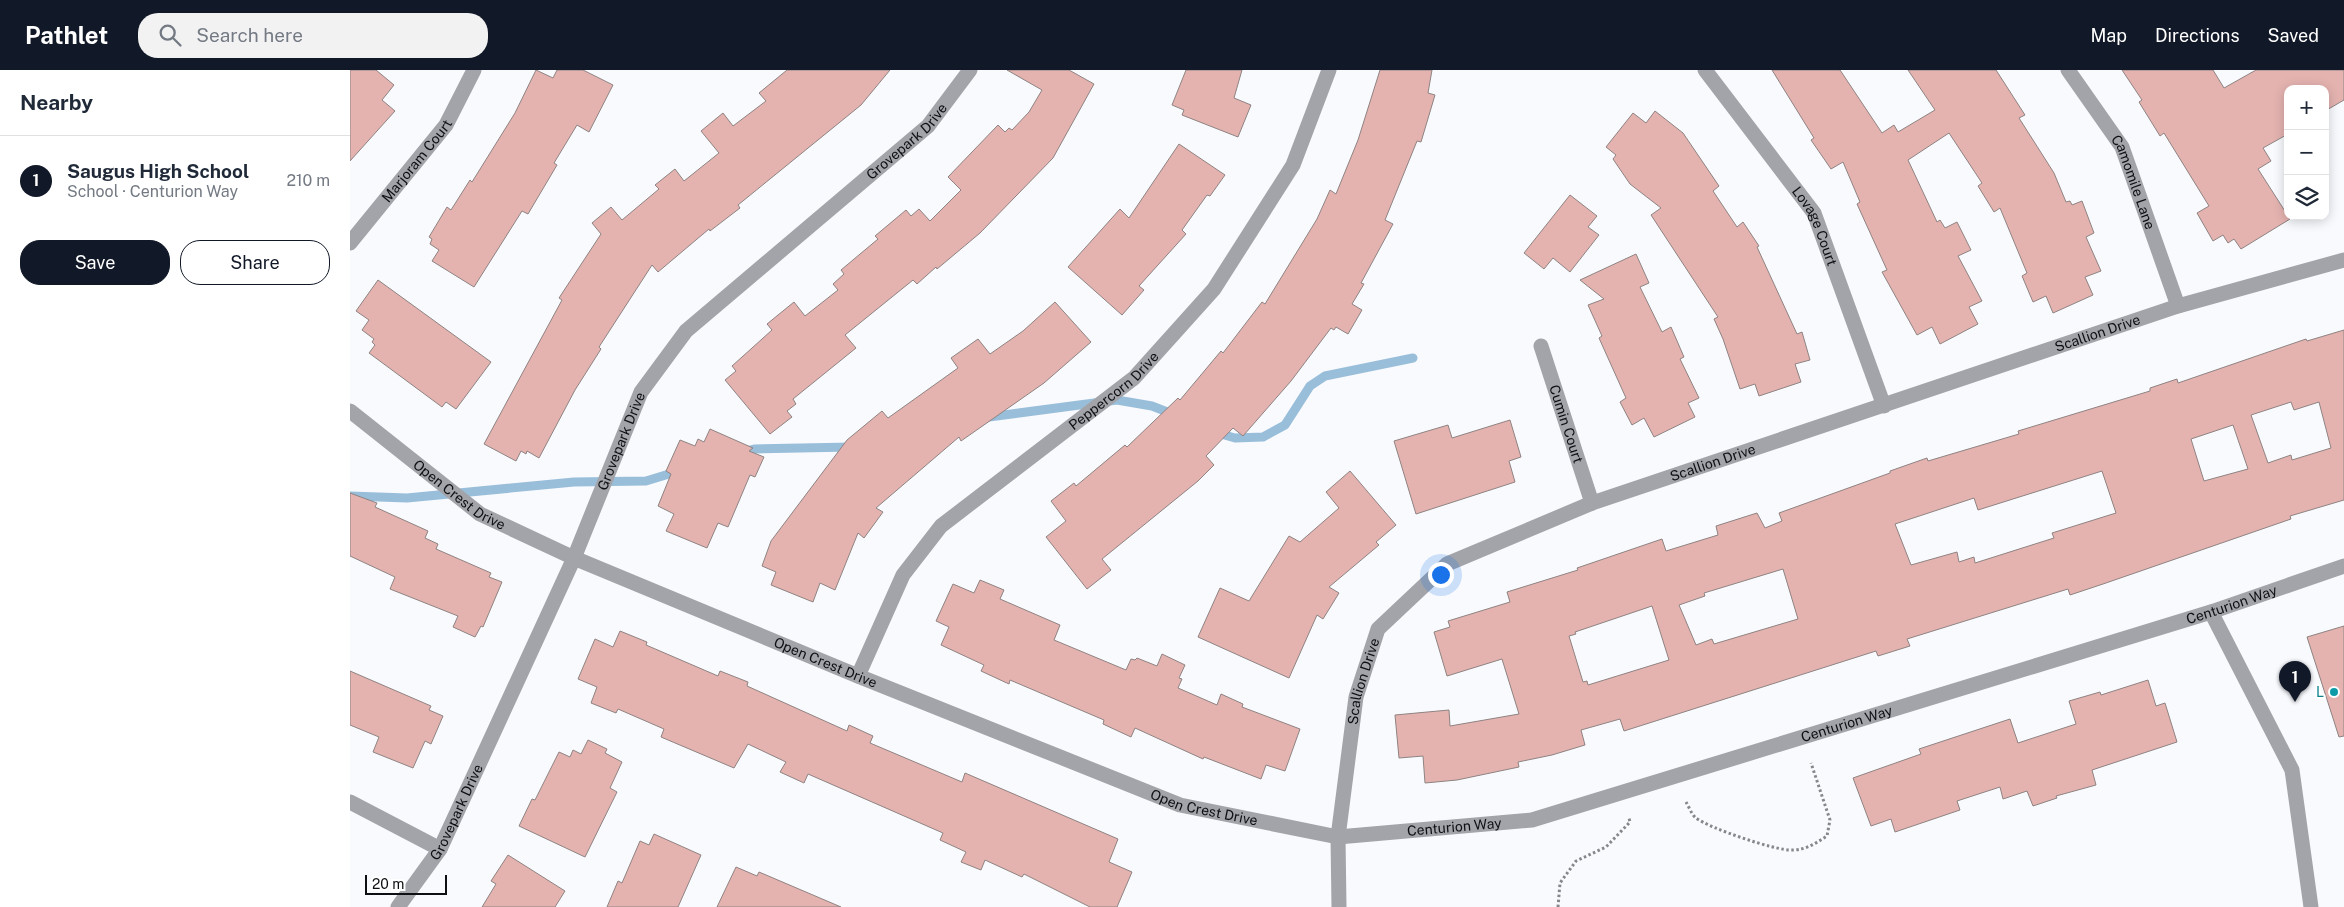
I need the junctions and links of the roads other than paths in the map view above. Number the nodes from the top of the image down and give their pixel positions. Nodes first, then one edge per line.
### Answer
1 (474, 70) edge
2 (970, 70) edge
3 (1328, 70) edge
4 (1705, 70) edge
5 (2068, 70) edge
6 (350, 243) edge
7 (2344, 260) edge
8 (2178, 306) junction
9 (1541, 346) dead end
10 (1884, 406) junction
11 (350, 411) edge
12 (1592, 503) junction
13 (574, 558) junction
14 (2344, 566) edge
15 (2211, 612) junction
16 (858, 676) junction
17 (350, 802) edge
18 (1338, 838) junction
19 (440, 849) junction
20 (398, 907) edge
21 (1339, 907) edge
22 (2311, 907) edge

1 - 6 street, Marjoram Court
2 - 13 street, Grovepark Drive
3 - 16 street, Peppercorn Drive
4 - 10 street, Lovage Court
5 - 8 street, Camomile Lane
7 - 8 street, Scallion Drive
8 - 10 street, Scallion Drive
9 - 12 street, Cumin Court
10 - 12 street, Scallion Drive
11 - 13 street, Open Crest Drive
12 - 18 street, Scallion Drive
13 - 16 street, Open Crest Drive
13 - 19 street, Grovepark Drive
14 - 15 street, Centurion Way
15 - 18 street, Centurion Way
15 - 22 street
16 - 18 street, Open Crest Drive
17 - 19 street
18 - 21 street, Scallion Drive
19 - 20 street, Grovepark Drive

